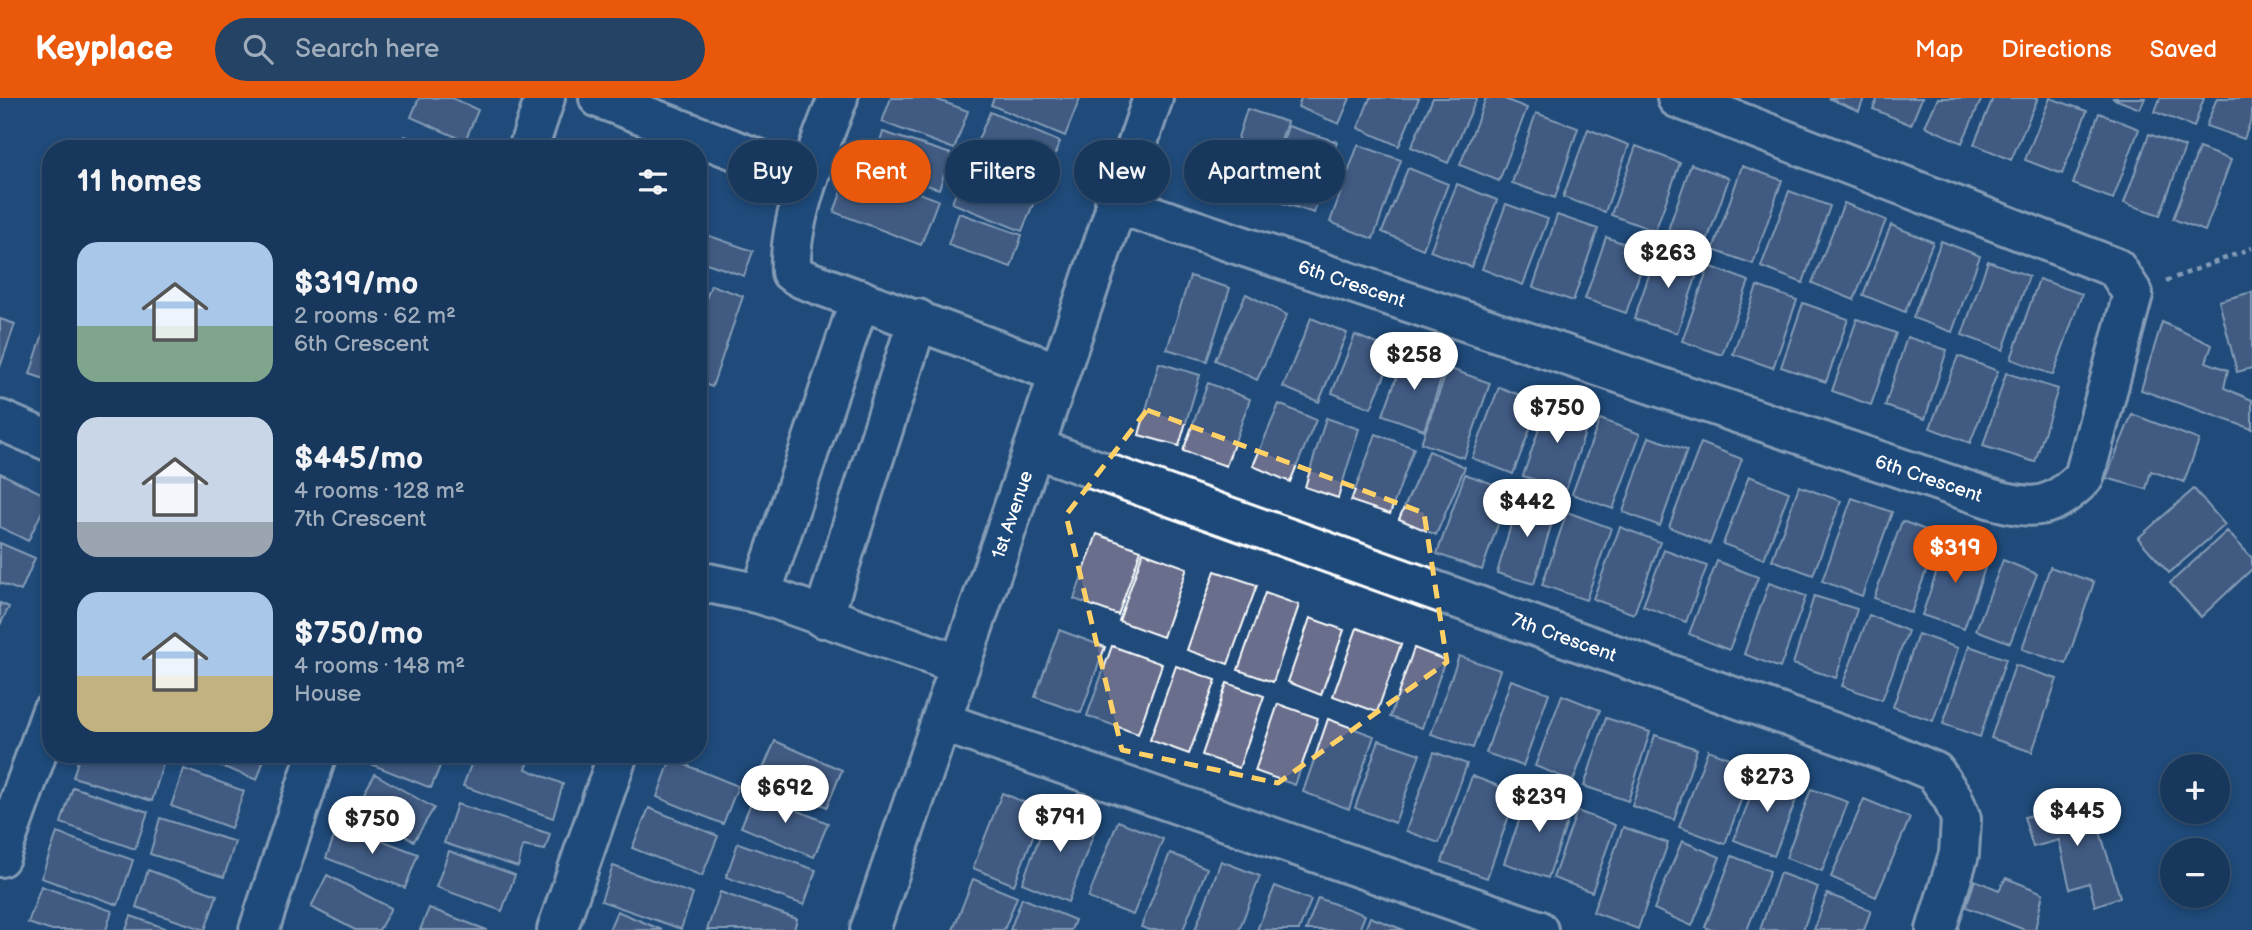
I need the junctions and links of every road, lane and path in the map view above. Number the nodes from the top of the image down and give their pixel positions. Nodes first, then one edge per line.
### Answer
1 (545, 98) edge
2 (598, 98) edge
3 (838, 98) edge
4 (1153, 98) edge
5 (1677, 98) edge
6 (531, 140) edge
7 (1138, 140) edge
8 (728, 148) edge
9 (817, 154) edge
10 (802, 203) edge
11 (1115, 203) joint
12 (2252, 247) edge
13 (2133, 294) junction
14 (860, 299) junction
15 (918, 319) junction
16 (1059, 373) junction
17 (0, 420) edge
18 (42, 438) edge
19 (1035, 448) junction
20 (707, 583) edge
21 (761, 594) junction
22 (823, 618) junction
23 (960, 665) junction
24 (942, 722) junction
25 (42, 738) edge
26 (314, 763) edge
27 (615, 763) edge
28 (0, 857) edge
29 (259, 930) edge
30 (557, 930) edge
31 (870, 930) edge
32 (1538, 930) edge
33 (1936, 930) edge

1 - 6 street
2 - 8 street
3 - 9 street
4 - 7 street, 1st Avenue
5 - 13 street
10 - 14 street
11 - 13 street, 6th Crescent
11 - 16 street, 1st Avenue
12 - 13 path
14 - 15 street
14 - 21 street
15 - 16 street
15 - 22 street
16 - 19 street, 1st Avenue
17 - 18 street
19 - 23 street, 1st Avenue
19 - 33 street, 7th Crescent
20 - 21 street
21 - 22 street
22 - 23 street
23 - 24 street, 1st Avenue
24 - 31 street, 1st Avenue
24 - 32 street
25 - 28 street
26 - 29 street
27 - 30 street

